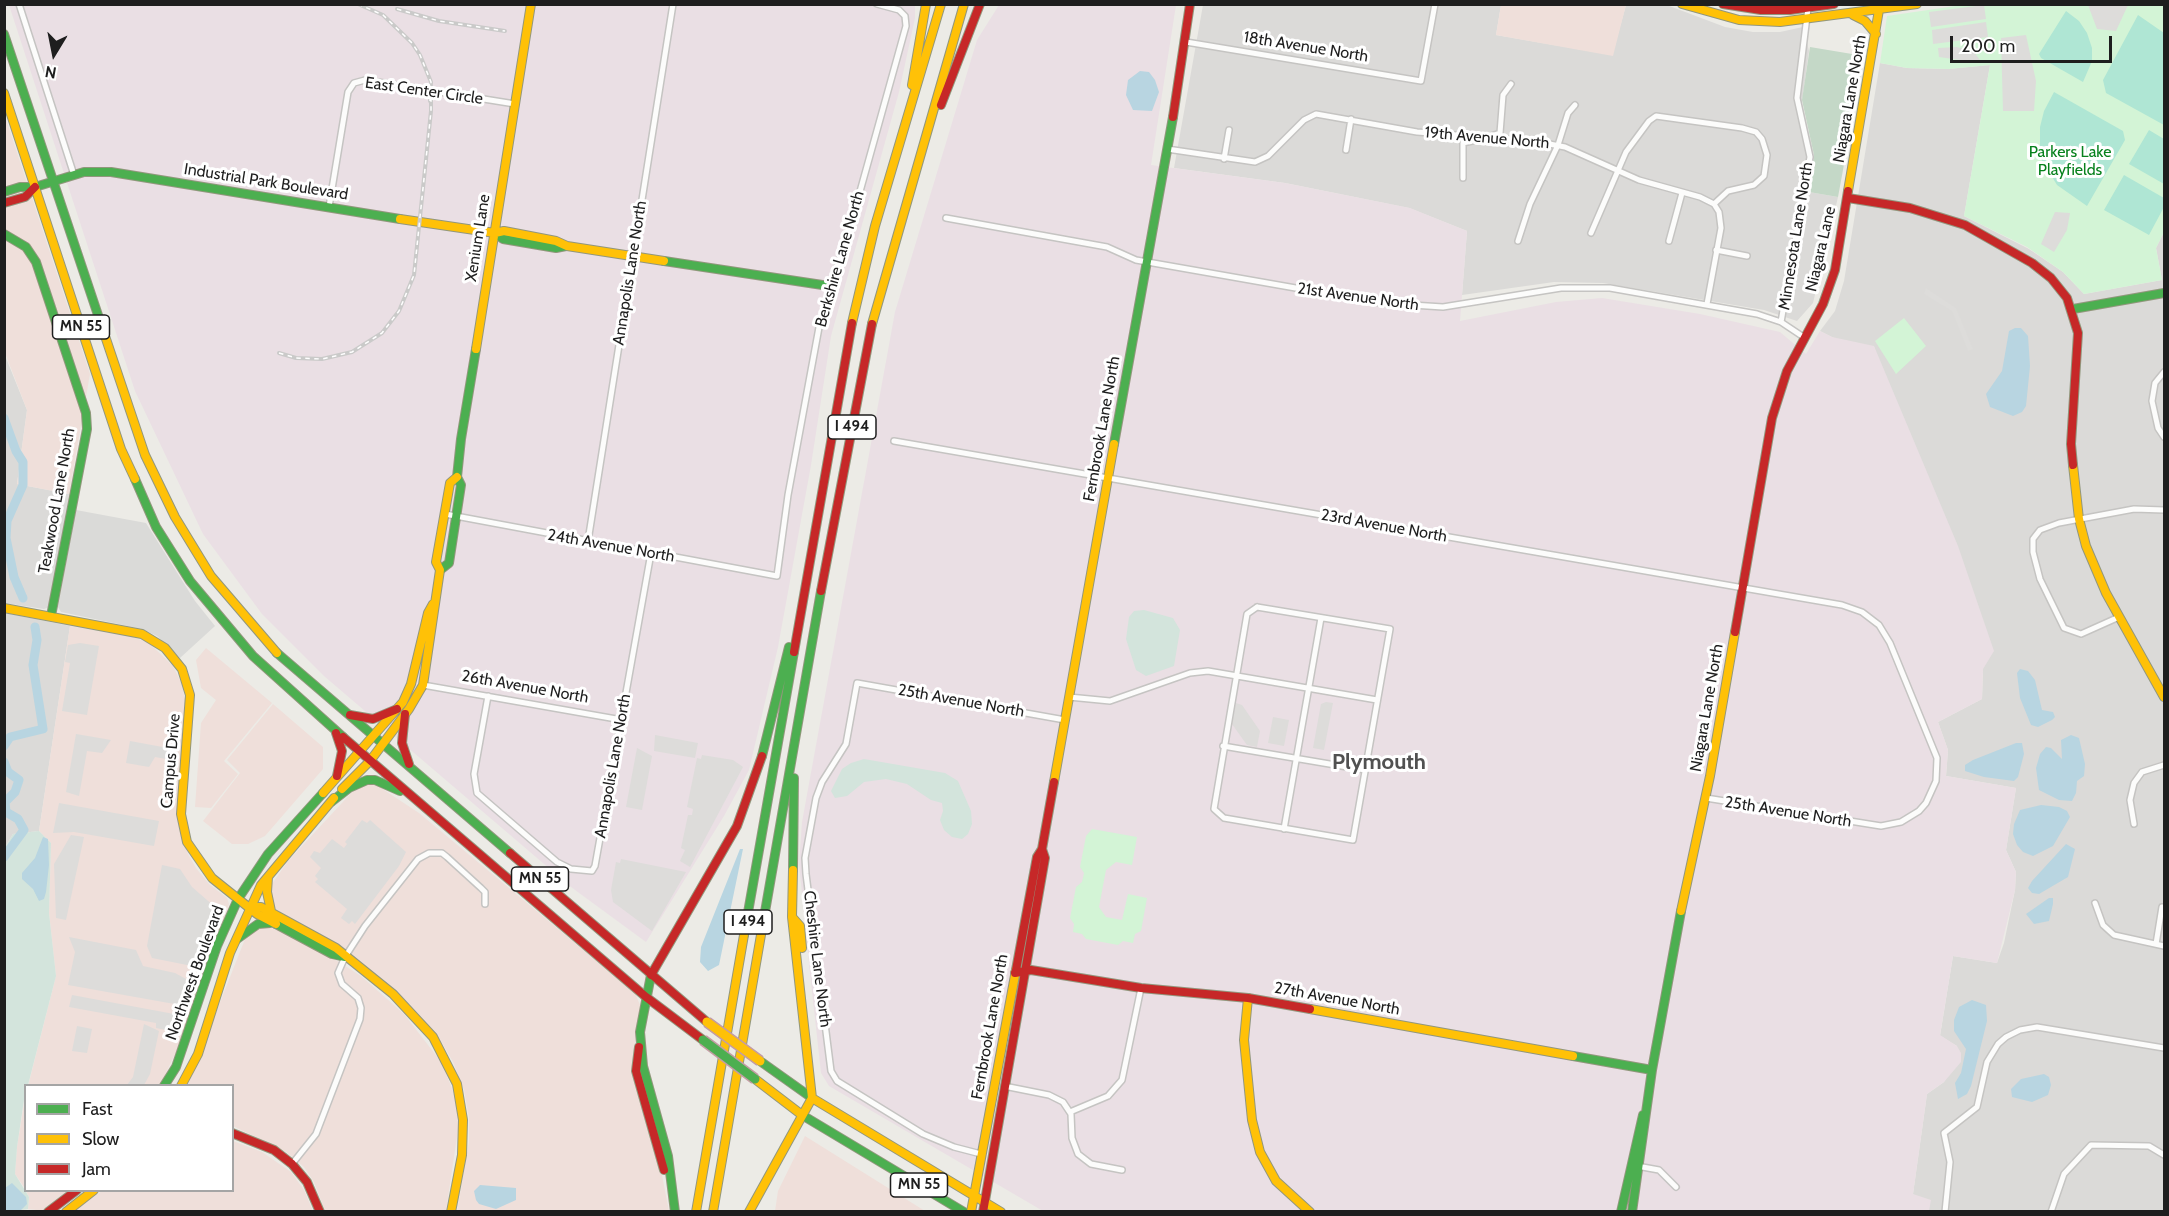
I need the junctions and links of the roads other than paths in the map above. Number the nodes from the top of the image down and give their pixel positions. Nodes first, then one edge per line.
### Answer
1 (19, 4) edge
2 (531, 4) edge
3 (673, 4) edge
4 (877, 4) edge
5 (926, 4) edge
6 (941, 4) edge
7 (964, 4) edge
8 (980, 4) edge
9 (1196, 4) edge
10 (1435, 4) edge
11 (1682, 4) edge
12 (1723, 4) edge
13 (1834, 4) edge
14 (1917, 4) edge
15 (1880, 7) edge
16 (1808, 8) junction
17 (1190, 9) edge
18 (1850, 14) junction
19 (1808, 20) junction
20 (4, 34) edge
21 (1876, 34) junction
22 (1186, 42) junction
23 (1510, 84) dead end
24 (4, 93) edge
25 (515, 104) junction
26 (1575, 105) dead end
27 (1351, 119) junction
28 (1229, 130) dead end
29 (928, 131) junction
30 (901, 136) junction
31 (1481, 139) junction
32 (1558, 145) junction
33 (1167, 149) junction
34 (1346, 150) dead end
35 (1224, 159) junction
36 (1617, 169) junction
37 (74, 175) junction
38 (1463, 178) dead end
39 (53, 181) junction
40 (34, 188) junction
41 (4, 192) edge
42 (1682, 193) junction
43 (1848, 198) junction
44 (4, 203) edge
45 (1714, 204) junction
46 (329, 207) junction
47 (946, 218) dead end
48 (495, 233) junction
49 (1591, 233) dead end
50 (4, 234) edge
51 (1518, 241) dead end
52 (1669, 241) dead end
53 (1716, 250) junction
54 (633, 255) junction
55 (1747, 255) dead end
56 (1147, 262) junction
57 (829, 286) junction
58 (2164, 293) edge
59 (1707, 304) junction
60 (2073, 309) junction
61 (1781, 322) junction
62 (1804, 338) junction
63 (2164, 372) edge
64 (2164, 437) edge
65 (894, 441) dead end
66 (457, 477) junction
67 (1108, 479) junction
68 (2164, 510) edge
69 (445, 514) junction
70 (456, 517) junction
71 (2079, 519) junction
72 (588, 542) junction
73 (651, 553) junction
74 (440, 570) junction
75 (777, 576) joint
76 (1743, 588) junction
77 (435, 600) junction
78 (801, 605) junction
79 (4, 608) edge
80 (51, 616) junction
81 (2119, 617) junction
82 (1321, 618) junction
83 (1871, 618) joint
84 (1236, 675) junction
85 (857, 682) joint
86 (423, 685) junction
87 (1308, 688) junction
88 (488, 696) junction
89 (1069, 697) junction
90 (2164, 697) edge
91 (1377, 700) junction
92 (401, 711) junction
93 (348, 715) junction
94 (622, 720) junction
95 (1065, 720) junction
96 (333, 728) junction
97 (797, 728) junction
98 (374, 736) junction
99 (384, 743) junction
100 (1223, 746) junction
101 (359, 752) junction
102 (1296, 758) junction
103 (370, 761) junction
104 (2164, 765) edge
105 (411, 769) junction
106 (1365, 770) junction
107 (337, 776) junction
108 (411, 796) junction
109 (1706, 798) junction
110 (331, 802) junction
111 (2134, 824) dead end
112 (1284, 829) junction
113 (1042, 849) junction
114 (269, 873) junction
115 (238, 899) junction
116 (2095, 903) dead end
117 (485, 904) dead end
118 (250, 907) junction
119 (2162, 907) dead end
120 (271, 911) junction
121 (273, 923) junction
122 (236, 940) junction
123 (2156, 944) junction
124 (2164, 946) edge
125 (345, 957) junction
126 (1025, 971) junction
127 (1015, 973) junction
128 (651, 974) junction
129 (1141, 988) junction
130 (646, 997) junction
131 (1248, 999) junction
132 (2164, 1048) edge
133 (1652, 1070) junction
134 (165, 1084) edge
135 (182, 1084) edge
136 (1004, 1086) junction
137 (812, 1098) junction
138 (1071, 1112) junction
139 (802, 1115) junction
140 (234, 1134) edge
141 (981, 1154) junction
142 (2164, 1155) edge
143 (292, 1164) junction
144 (1635, 1165) junction
145 (1122, 1170) dead end
146 (1676, 1187) dead end
147 (76, 1192) edge
148 (93, 1192) edge
149 (974, 1194) junction
150 (984, 1206) edge
151 (48, 1212) edge
152 (66, 1212) edge
153 (320, 1212) edge
154 (451, 1212) edge
155 (674, 1212) edge
156 (696, 1212) edge
157 (713, 1212) edge
158 (749, 1212) edge
159 (964, 1212) edge
160 (971, 1212) edge
161 (1001, 1212) edge
162 (1310, 1212) edge
163 (1621, 1212) edge
164 (1632, 1212) edge
165 (1945, 1212) edge
166 (2051, 1212) edge

1 - 37 street
2 - 25 main road, Xenium Lane
3 - 54 street, Annapolis Lane North
4 - 57 street, Berkshire Lane North
5 - 30 main road
6 - 30 main road, I 494
7 - 29 main road, I 494
8 - 29 main road
9 - 17 main road, Fernbrook Lane North
10 - 22 street, 18th Avenue North
11 - 19 main road
12 - 16 main road
13 - 16 main road
14 - 15 main road
15 - 18 main road
15 - 21 main road, Niagara Lane North
16 - 19 street, Minnesota Lane North
17 - 22 main road, Fernbrook Lane North
18 - 19 main road
18 - 21 main road
19 - 61 street, Minnesota Lane North
20 - 39 main road, MN 55
21 - 43 main road, Niagara Lane North
22 - 33 main road, Fernbrook Lane North
23 - 31 street
24 - 40 main road, MN 55
25 - 46 street, East Center Circle
25 - 48 main road, Xenium Lane
26 - 32 street
27 - 31 street, 19th Avenue North
27 - 34 street
27 - 35 street, 19th Avenue North
28 - 35 street
29 - 97 main road, I 494
30 - 78 main road, I 494
31 - 32 street, 19th Avenue North
31 - 38 street
32 - 36 street, 19th Avenue North
32 - 51 street
33 - 35 street, 19th Avenue North
33 - 56 main road, Fernbrook Lane North
36 - 42 street, 19th Avenue North
36 - 45 street
36 - 49 street
37 - 39 main road, Industrial Park Boulevard
37 - 46 main road, Industrial Park Boulevard
39 - 40 main road, Industrial Park Boulevard
39 - 93 main road, MN 55
40 - 41 main road, Industrial Park Boulevard
40 - 44 main road, Industrial Park Boulevard
40 - 96 main road, MN 55
42 - 45 street, 19th Avenue North
42 - 52 street
43 - 60 main road
43 - 62 main road, Niagara Lane
45 - 53 street
46 - 48 main road, Industrial Park Boulevard
47 - 56 street, 21st Avenue North
48 - 54 main road, Industrial Park Boulevard
48 - 66 main road, Xenium Lane
50 - 80 main road, Teakwood Lane North
53 - 55 street
53 - 59 street
54 - 57 main road, Industrial Park Boulevard
54 - 72 street, Annapolis Lane North
56 - 59 street, 21st Avenue North
56 - 67 main road, Fernbrook Lane North
57 - 75 street, Berkshire Lane North
58 - 60 main road
59 - 61 street, 21st Avenue North
60 - 71 main road
61 - 62 street, 21st Avenue North
62 - 76 main road, Niagara Lane North
63 - 64 street
65 - 67 street, 23rd Avenue North
66 - 69 main road, Xenium Lane
66 - 70 main road, Xenium Lane
67 - 76 street, 23rd Avenue North
67 - 89 main road, Fernbrook Lane North
68 - 71 street
69 - 70 street, 24th Avenue North
69 - 74 main road, Xenium Lane
70 - 72 street, 24th Avenue North
70 - 74 main road, Xenium Lane
71 - 81 main road
71 - 81 street
72 - 73 street, 24th Avenue North
73 - 75 street, 24th Avenue North
73 - 94 street, Annapolis Lane North
74 - 77 main road, Xenium Lane
76 - 83 street, 23rd Avenue North
76 - 109 main road, Niagara Lane North
77 - 86 main road, Xenium Lane
77 - 92 main road, Xenium Lane
78 - 128 main road
78 - 156 main road, I 494
79 - 80 main road
80 - 115 main road, Campus Drive
81 - 90 main road
82 - 84 street
82 - 87 street
82 - 91 street
83 - 109 street, 25th Avenue North
84 - 87 street
84 - 89 street
84 - 100 street
85 - 95 street, 25th Avenue North
85 - 141 street, Cheshire Lane North
86 - 88 street, 26th Avenue North
86 - 92 main road, Xenium Lane
87 - 91 street
87 - 102 street
88 - 94 street, 26th Avenue North
88 - 94 street, Annapolis Lane North
89 - 95 main road, Fernbrook Lane North
91 - 106 street
92 - 93 main road
92 - 98 main road, Xenium Lane
92 - 99 main road, Xenium Lane
92 - 105 main road
93 - 98 main road, MN 55
95 - 113 main road, Fernbrook Lane North
96 - 101 main road, MN 55
96 - 107 main road
97 - 137 main road
97 - 157 main road, I 494
98 - 99 main road, MN 55
98 - 101 main road, Northwest Boulevard
99 - 103 main road, Northwest Boulevard
99 - 105 main road, MN 55
100 - 102 street
100 - 112 street
101 - 103 main road, MN 55
101 - 107 main road, Northwest Boulevard
102 - 106 street
102 - 112 street
103 - 108 main road, MN 55
103 - 110 main road, Northwest Boulevard
104 - 111 street
105 - 128 main road, MN 55
106 - 112 street
107 - 115 main road, Northwest Boulevard
108 - 110 main road
108 - 130 main road, MN 55
109 - 133 main road, Niagara Lane North
110 - 114 main road, Northwest Boulevard
113 - 126 main road, Fernbrook Lane North
113 - 127 main road, Fernbrook Lane North
114 - 118 main road, Northwest Boulevard
114 - 120 main road
115 - 118 main road, Campus Drive
115 - 134 main road, Northwest Boulevard
116 - 123 street
117 - 125 street
118 - 120 main road, Campus Drive
118 - 121 main road, Campus Drive
118 - 122 main road, Northwest Boulevard
119 - 123 street
120 - 125 main road, Campus Drive
121 - 122 main road
121 - 125 main road, Campus Drive
122 - 135 main road, Northwest Boulevard
123 - 124 street
125 - 143 street
125 - 154 main road, Campus Drive
126 - 127 main road, 27th Avenue North
126 - 129 main road, 27th Avenue North
126 - 136 main road, Fernbrook Lane North
127 - 141 main road, Fernbrook Lane North
128 - 130 main road
128 - 137 main road, MN 55, bridge
129 - 131 main road, 27th Avenue North
129 - 138 street
130 - 139 main road, MN 55, bridge
130 - 155 main road
131 - 133 main road, 27th Avenue North
131 - 162 main road
132 - 165 street
133 - 144 main road, Niagara Lane North
136 - 138 street
136 - 150 main road, Fernbrook Lane North
137 - 139 main road
137 - 149 main road, MN 55
138 - 145 street
139 - 158 main road
139 - 159 main road, MN 55
140 - 143 main road
141 - 149 main road, Fernbrook Lane North
142 - 166 street
143 - 153 main road
144 - 146 street
144 - 163 main road, Niagara Lane North
144 - 164 main road, Niagara Lane North
147 - 151 main road
148 - 152 main road
149 - 150 main road, MN 55
149 - 160 main road, Fernbrook Lane North
150 - 161 main road, MN 55

